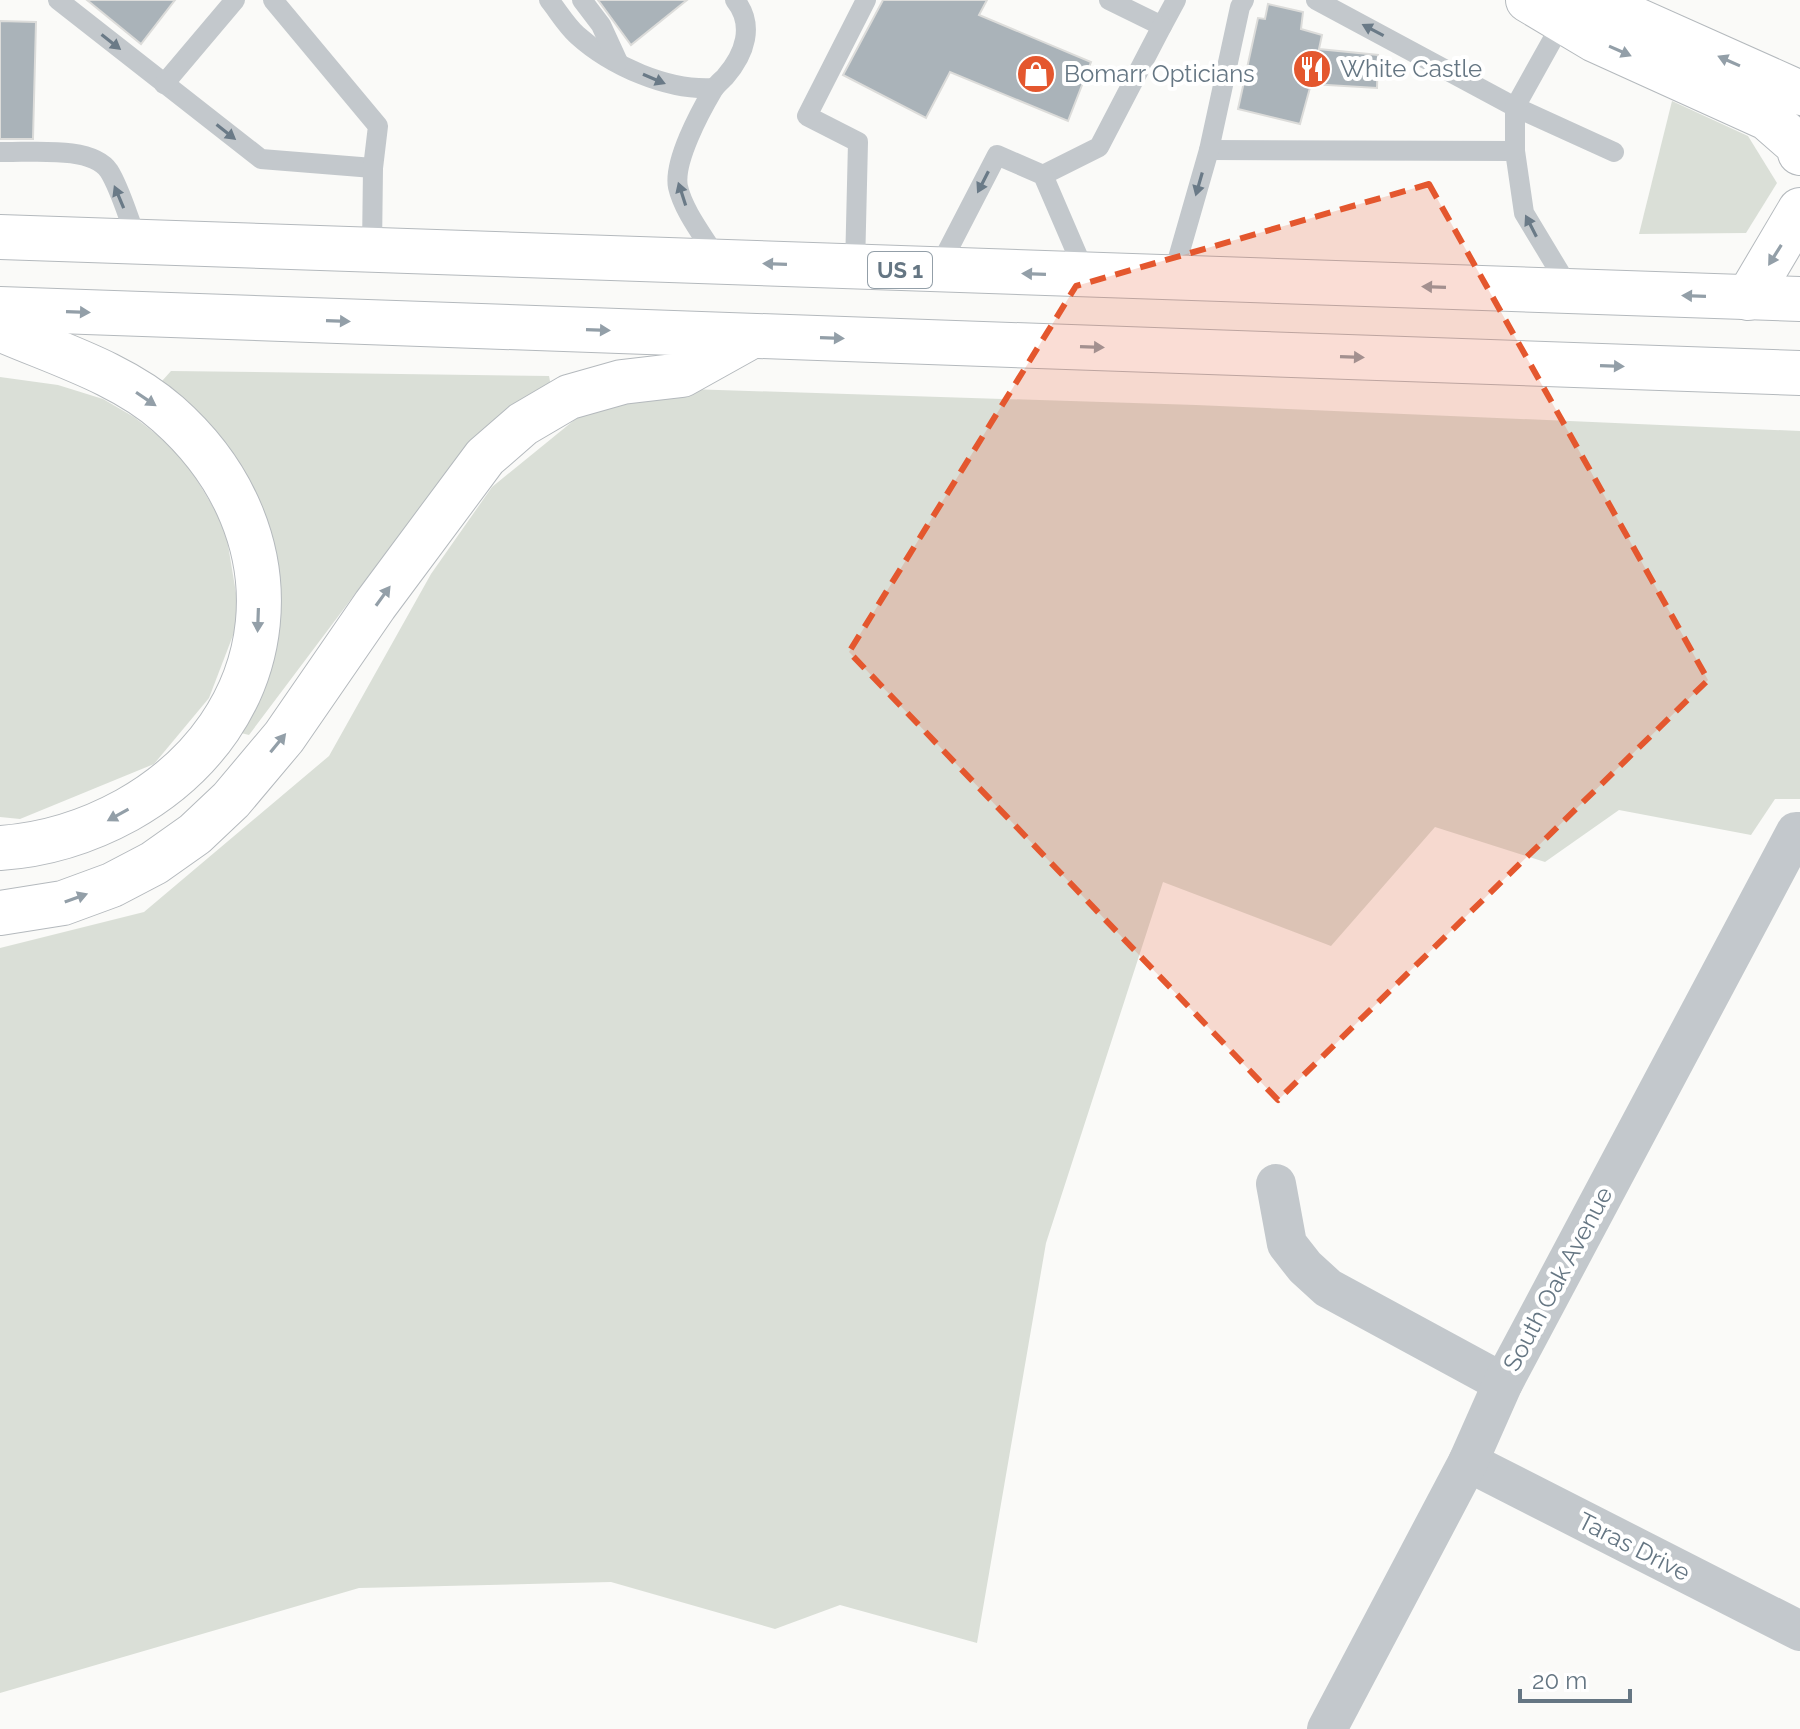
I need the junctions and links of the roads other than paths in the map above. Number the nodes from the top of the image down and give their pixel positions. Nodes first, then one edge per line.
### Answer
1 (58, 0) edge
2 (235, 0) edge
3 (273, 0) edge
4 (549, 0) edge
5 (582, 0) edge
6 (866, 0) edge
7 (1109, 0) edge
8 (1176, 0) edge
9 (1244, 0) edge
10 (1316, 0) edge
11 (741, 2) edge
12 (1561, 7) edge
13 (1162, 26) junction
14 (619, 63) junction
15 (164, 84) junction
16 (714, 88) junction
17 (1800, 93) edge
18 (1515, 107) junction
19 (1209, 150) junction
20 (1515, 151) junction
21 (0, 152) edge
22 (1614, 152) dead end
23 (1800, 153) edge
24 (373, 168) junction
25 (1043, 175) junction
26 (1800, 210) edge
27 (0, 237) edge
28 (138, 242) junction
29 (372, 248) junction
30 (719, 262) junction
31 (855, 268) junction
32 (937, 271) junction
33 (1086, 275) junction
34 (1172, 279) junction
35 (1571, 292) junction
36 (1748, 298) junction
37 (1800, 299) edge
38 (0, 309) edge
39 (0, 329) edge
40 (754, 335) junction
41 (1800, 373) edge
42 (1798, 832) edge
43 (0, 848) edge
44 (0, 913) edge
45 (1276, 1184) dead end
46 (1503, 1383) junction
47 (1468, 1462) junction
48 (1800, 1631) edge
49 (1327, 1729) edge

1 -> 15 lane
2 - 15 lane
3 - 24 lane
4 - 14 lane
5 - 14 lane
6 - 31 lane
7 - 13 lane
8 - 13 lane
9 - 19 lane
18 -> 10 lane
11 - 16 lane
17 -> 12 highway
12 - 18 lane
12 -> 23 highway
13 - 25 lane
14 -> 16 lane
15 -> 24 lane
30 -> 16 lane
18 - 20 lane
18 - 22 lane
19 - 20 lane
19 -> 34 lane
35 -> 20 lane
28 -> 21 lane
24 - 29 lane
25 -> 32 lane
25 - 33 lane
26 -> 36 highway
27 - 28 highway, US 1
28 - 29 highway, US 1
29 - 30 highway, US 1
31 -> 30 highway, US 1
31 - 32 highway, US 1
33 -> 32 highway, US 1
33 - 34 highway, US 1
35 -> 34 highway, US 1
36 -> 35 highway, US 1
36 - 37 highway, US 1
38 -> 40 highway
39 -> 43 highway
40 -> 41 highway
44 -> 40 highway
42 - 46 street, South Oak Avenue
45 - 46 street
46 - 47 street, South Oak Avenue
47 - 48 street, Taras Drive
47 - 49 street, South Oak Avenue

